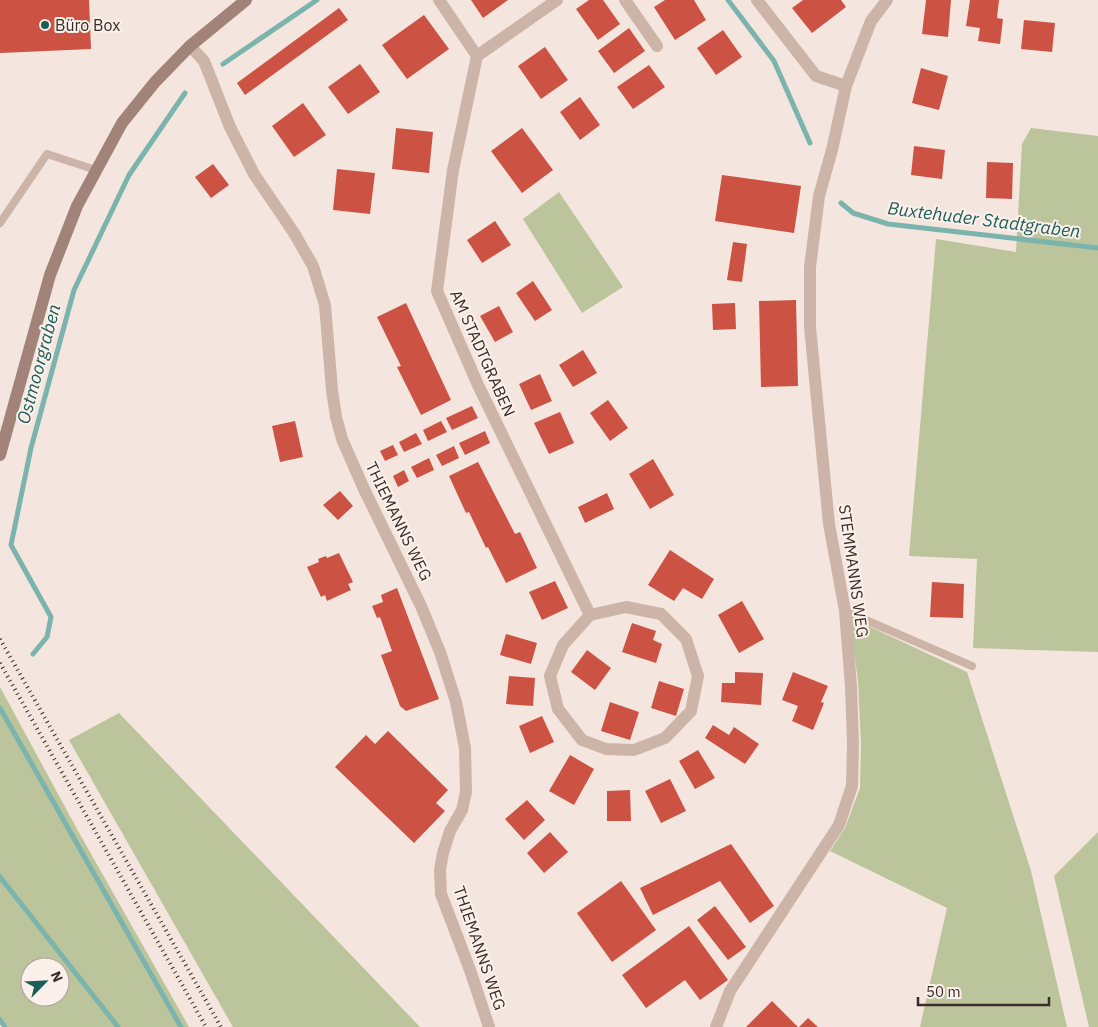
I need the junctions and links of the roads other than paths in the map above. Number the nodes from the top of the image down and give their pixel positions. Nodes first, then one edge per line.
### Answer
1 (246, 0) edge
2 (439, 0) edge
3 (557, 0) edge
4 (625, 0) edge
5 (757, 0) edge
6 (887, 0) edge
7 (190, 46) junction
8 (657, 46) dead end
9 (477, 56) junction
10 (846, 86) junction
11 (96, 170) junction
12 (0, 223) edge
13 (0, 455) edge
14 (845, 611) junction
15 (590, 615) junction
16 (972, 666) dead end
17 (490, 1027) edge
18 (716, 1027) edge

1 - 7 street
2 - 9 street
3 - 9 street
4 - 8 street
5 - 10 street
6 - 10 street, STEMMANNS WEG
7 - 11 street
7 - 17 street, THIEMANNS WEG
9 - 15 street, AM STADTGRABEN
10 - 14 street, STEMMANNS WEG
11 - 12 lane
11 - 13 street
14 - 16 lane
14 - 18 street, STEMMANNS WEG
15 - 15 street

